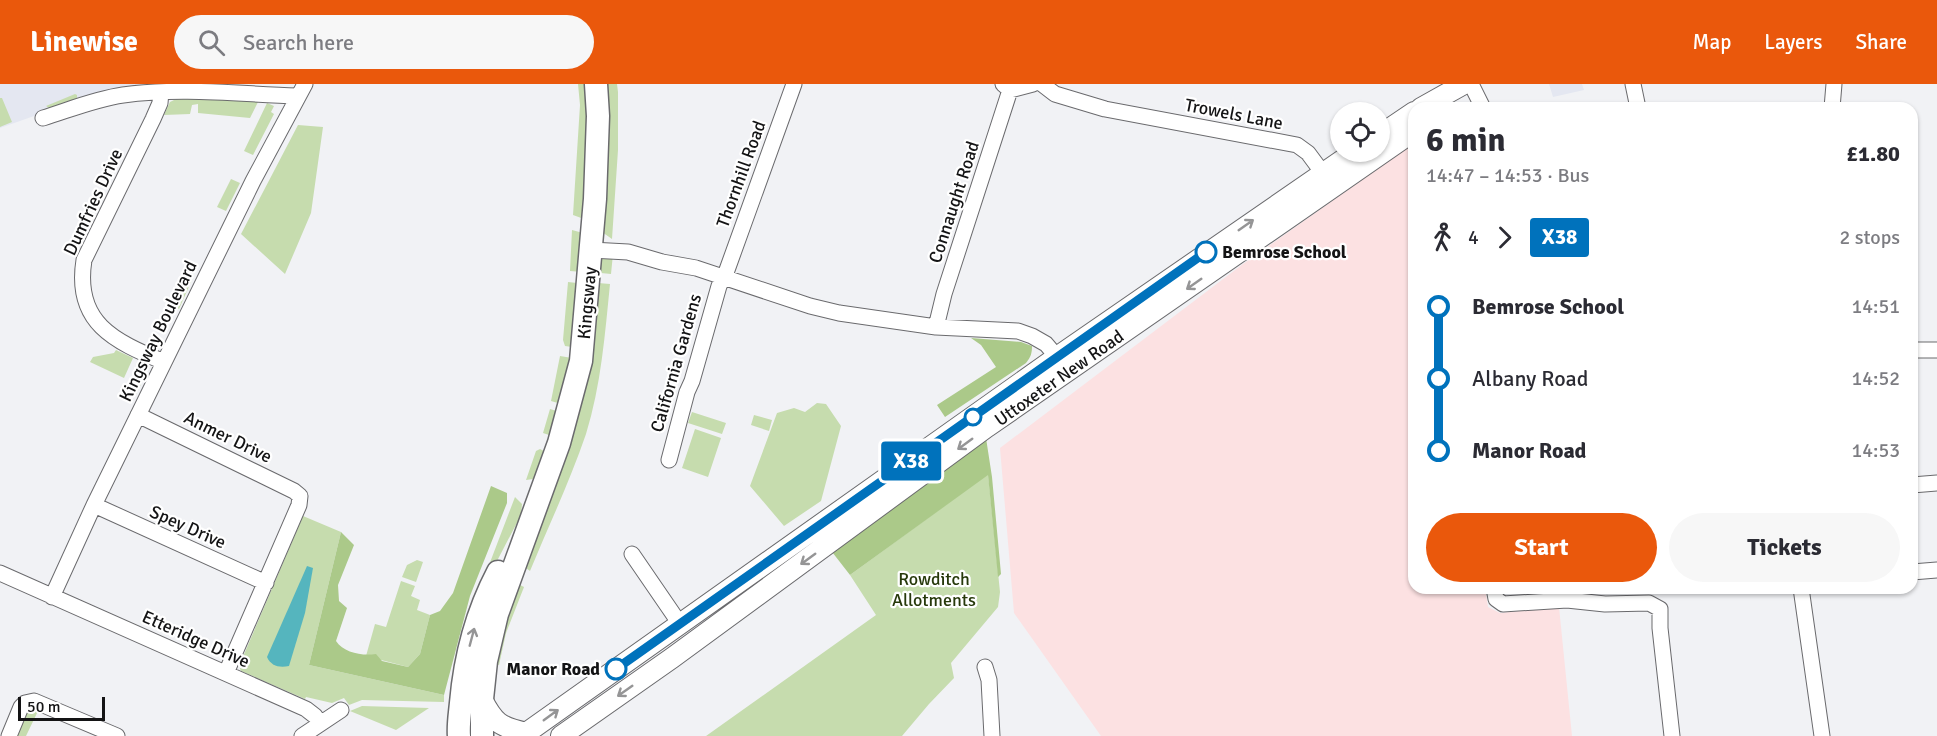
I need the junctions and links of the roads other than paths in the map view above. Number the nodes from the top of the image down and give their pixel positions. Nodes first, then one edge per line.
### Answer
1 (596, 84) edge
2 (794, 84) edge
3 (1033, 84) edge
4 (1042, 84) edge
5 (1633, 84) edge
6 (1834, 84) edge
7 (1472, 85) edge
8 (1007, 87) edge
9 (301, 90) edge
10 (161, 92) junction
11 (1434, 102) edge
12 (1454, 102) edge
13 (1481, 102) edge
14 (1637, 102) edge
15 (1832, 102) edge
16 (1408, 116) edge
17 (44, 118) dead end
18 (1390, 128) edge
19 (1408, 134) edge
20 (1345, 162) edge
21 (1328, 180) junction
22 (591, 250) junction
23 (724, 278) junction
24 (936, 327) junction
25 (1918, 350) edge
26 (1937, 350) edge
27 (164, 362) junction
28 (1063, 364) junction
29 (138, 415) junction
30 (669, 460) dead end
31 (1937, 483) edge
32 (1918, 485) edge
33 (94, 505) junction
34 (532, 514) junction
35 (632, 554) dead end
36 (1937, 570) edge
37 (1918, 572) edge
38 (0, 573) edge
39 (266, 583) junction
40 (1496, 594) edge
41 (1803, 594) edge
42 (51, 597) junction
43 (680, 624) junction
44 (985, 667) dead end
45 (226, 673) junction
46 (464, 674) junction
47 (482, 699) junction
48 (341, 710) dead end
49 (320, 723) junction
50 (525, 734) edge
51 (9, 736) edge
52 (117, 736) edge
53 (302, 736) edge
54 (450, 736) edge
55 (459, 736) edge
56 (482, 736) edge
57 (561, 736) edge
58 (992, 736) edge
59 (1672, 736) edge
60 (1822, 736) edge

1 - 22 highway, Kingsway
2 - 23 street, Thornhill Road
3 - 8 street
4 - 21 street, Trowels Lane
5 - 14 street
6 - 15 street
7 - 11 main road
7 - 12 main road
7 - 13 street
8 - 24 street, Connaught Road
9 - 10 street
9 - 27 street, Kingsway Boulevard
10 - 17 street
10 - 27 street, Dumfries Drive
16 - 18 main road
19 - 21 main road, Uttoxeter New Road
20 - 21 main road, Uttoxeter New Road
21 - 28 main road, Uttoxeter New Road
22 - 23 street
22 - 34 highway, Kingsway
23 - 24 street
23 - 30 street, California Gardens
24 - 28 street
25 - 26 street
27 - 29 street, Kingsway Boulevard
28 - 43 main road, Uttoxeter New Road
28 -> 57 main road, Uttoxeter New Road
29 - 33 street, Kingsway Boulevard
29 - 39 street, Anmer Drive
31 - 32 street
33 - 39 street, Spey Drive
33 - 42 street, Kingsway Boulevard
46 -> 34 highway, Kingsway
34 - 47 highway, Kingsway
35 - 43 street
36 - 37 street
38 - 42 street, Etteridge Drive
39 - 45 street
40 - 59 street
41 - 60 street
42 - 45 street, Etteridge Drive
50 -> 43 main road, Uttoxeter New Road
44 - 58 street
45 - 49 street, Etteridge Drive
46 - 54 highway
46 - 55 highway, Kingsway
47 - 50 main road
47 - 56 highway, Kingsway
48 - 49 street
49 - 53 street
51 - 52 street

